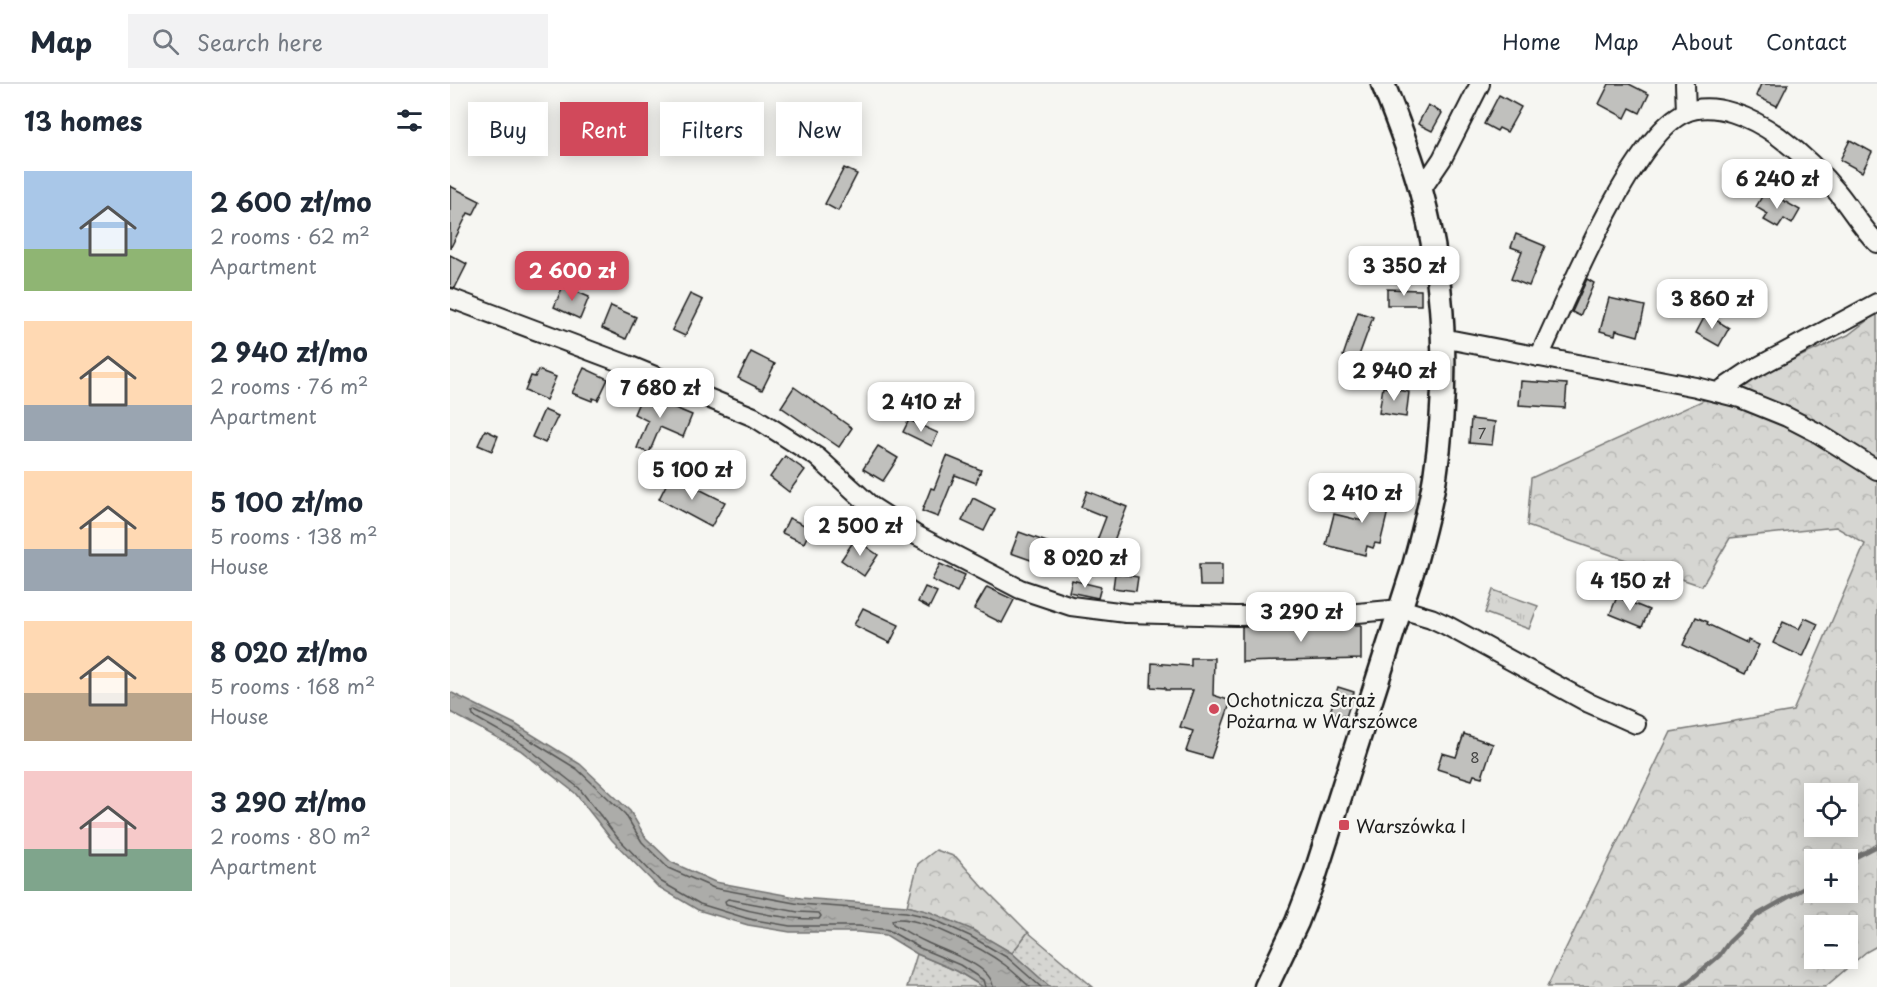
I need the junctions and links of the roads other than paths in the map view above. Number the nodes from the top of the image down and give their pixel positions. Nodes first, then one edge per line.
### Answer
1 (1383, 84) edge
2 (1480, 84) edge
3 (1685, 84) edge
4 (1686, 112) junction
5 (1421, 190) junction
6 (1877, 243) edge
7 (450, 298) edge
8 (1877, 303) edge
9 (1442, 338) junction
10 (1539, 357) junction
11 (1718, 392) junction
12 (1877, 470) edge
13 (1401, 609) junction
14 (1636, 724) dead end
15 (1266, 987) edge

1 - 5 street
2 - 5 street
3 - 4 street
4 - 6 street
4 - 10 street
5 - 9 street
7 - 13 street
8 - 11 street
9 - 10 street
9 - 13 street
10 - 11 street
11 - 12 street
13 - 14 street
13 - 15 street

